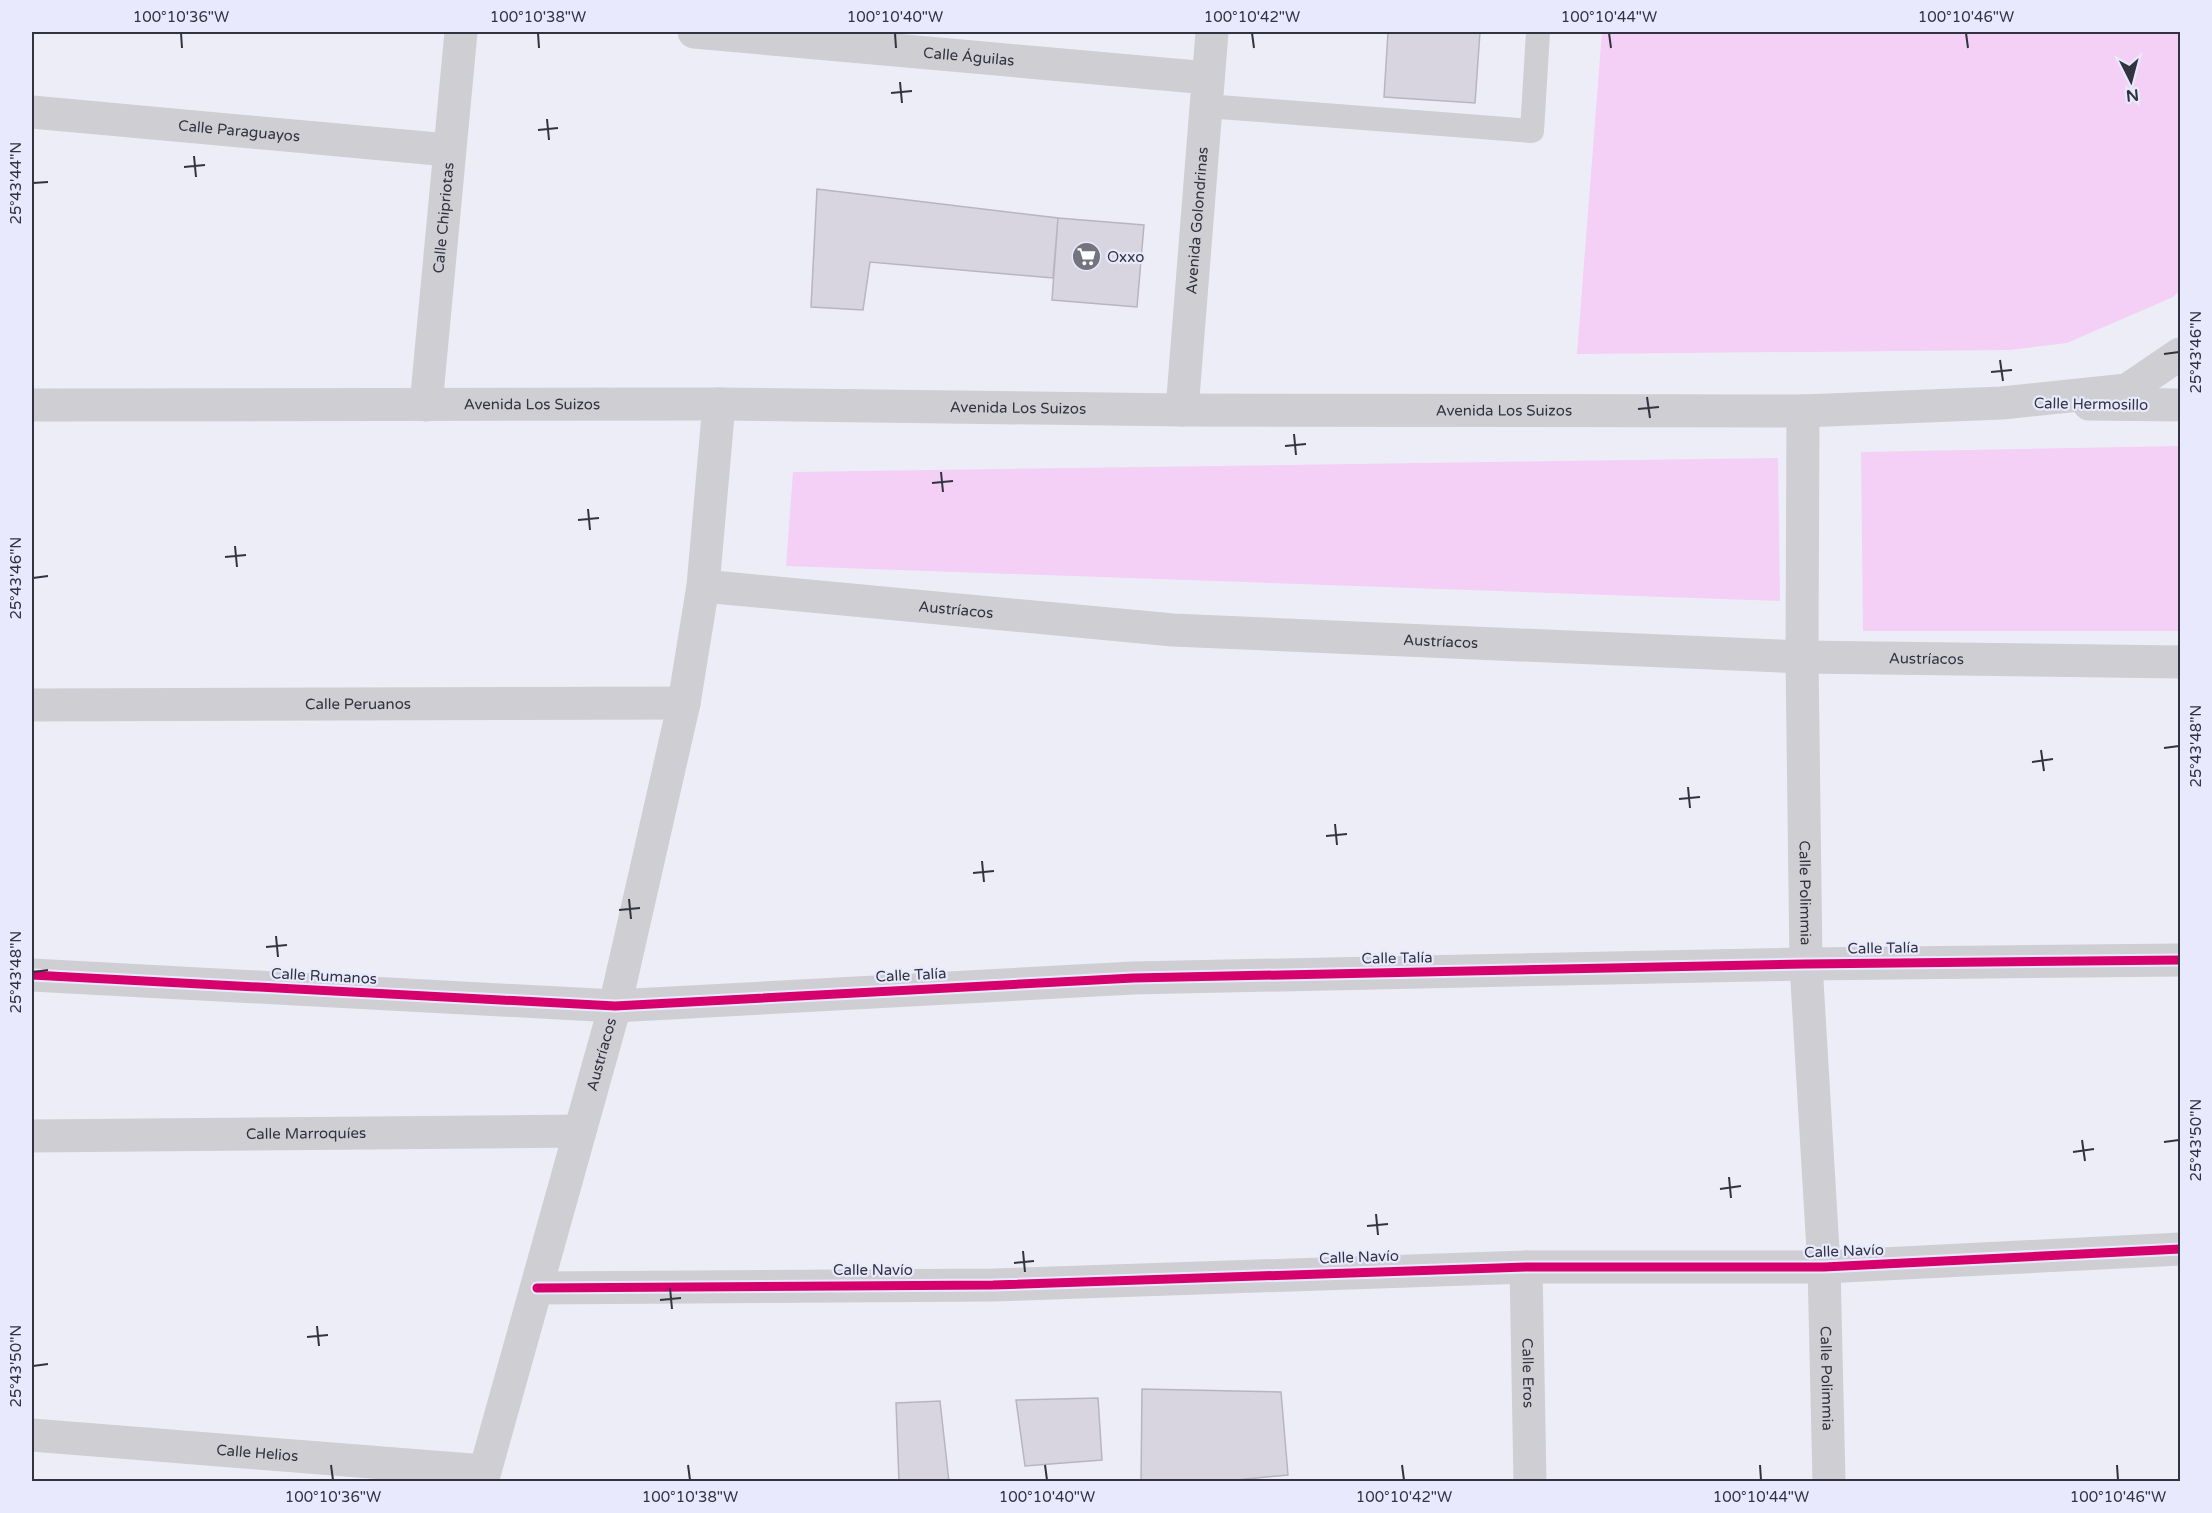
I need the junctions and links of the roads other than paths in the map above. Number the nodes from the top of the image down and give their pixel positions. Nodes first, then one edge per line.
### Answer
1 (461, 32) edge
2 (694, 32) edge
3 (1212, 32) edge
4 (1538, 32) edge
5 (1207, 92) junction
6 (32, 112) edge
7 (448, 150) junction
8 (2181, 354) edge
9 (2002, 403) junction
10 (719, 404) junction
11 (32, 405) edge
12 (426, 405) junction
13 (2181, 405) edge
14 (1182, 410) junction
15 (1803, 411) junction
16 (703, 586) junction
17 (1802, 657) junction
18 (2181, 662) edge
19 (684, 703) junction
20 (32, 705) edge
21 (2181, 960) edge
22 (1806, 964) junction
23 (32, 975) edge
24 (615, 1006) junction
25 (580, 1131) junction
26 (32, 1136) edge
27 (2181, 1249) edge
28 (1526, 1267) junction
29 (1824, 1267) junction
30 (537, 1288) junction
31 (32, 1435) edge
32 (483, 1476) edge
33 (1530, 1482) edge
34 (1829, 1482) edge

1 - 7 street, Calle Chipriotas
2 - 5 street, Calle Águilas
3 - 5 street, Avenida Golondrinas
4 - 5 lane
5 - 14 street, Avenida Golondrinas
6 - 7 street, Calle Paraguayos
7 - 12 street, Calle Chipriotas
8 - 9 street
9 - 13 street, Calle Hermosillo
9 - 15 street, Avenida Los Suizos
10 - 12 street, Avenida Los Suizos
10 - 14 street, Avenida Los Suizos
10 - 16 street, Austríacos
11 - 12 street, Avenida Los Suizos
14 - 15 street, Avenida Los Suizos
15 - 17 street, Calle Polimmia
16 - 17 street, Austríacos
16 - 19 street, Austríacos
17 - 18 street, Austríacos
17 - 22 street, Calle Polimmia
19 - 20 street, Calle Peruanos
19 - 24 street, Austríacos
21 - 22 street, Calle Talía
22 - 24 street, Calle Talía
22 - 29 street, Calle Polimmia
23 - 24 street, Calle Rumanos
24 - 25 street, Austríacos
25 - 26 street, Calle Marroquíes
25 - 30 street, Austríacos
27 - 29 street, Calle Navío
28 - 29 street, Calle Navío
28 - 30 street, Calle Navío
28 - 33 street, Calle Eros
29 - 34 street, Calle Polimmia
30 - 32 street, Austríacos
31 - 32 street, Calle Helios

